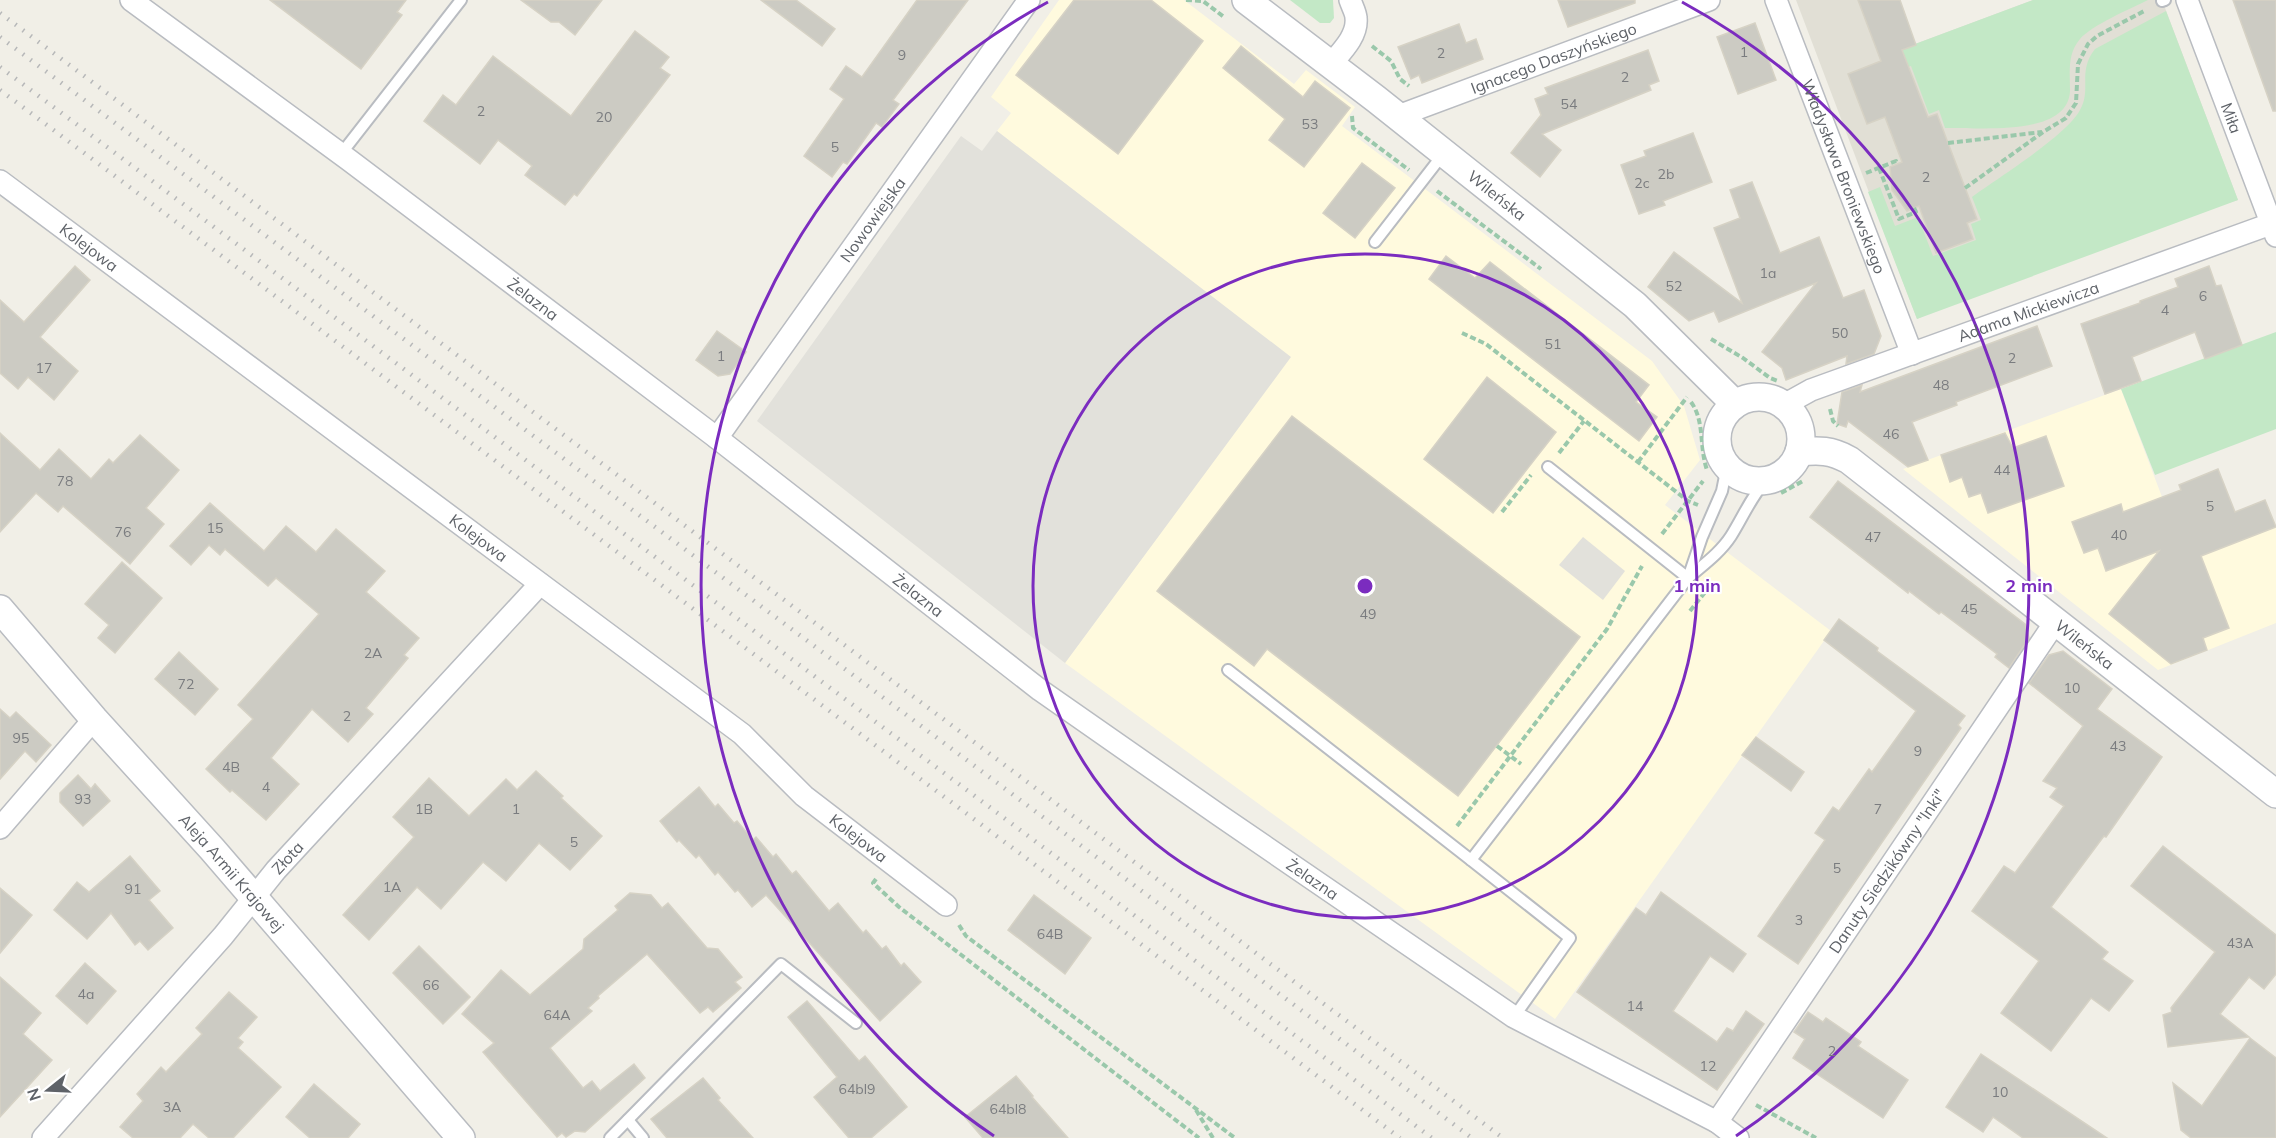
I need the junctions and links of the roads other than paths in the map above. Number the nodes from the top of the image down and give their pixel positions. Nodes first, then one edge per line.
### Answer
1 (131, 0) edge
2 (460, 0) edge
3 (1029, 0) edge
4 (1246, 0) edge
5 (1350, 0) edge
6 (1709, 0) edge
7 (1776, 0) edge
8 (2187, 0) edge
9 (1331, 64) junction
10 (1398, 116) junction
11 (1444, 153) junction
12 (341, 154) junction
13 (0, 181) edge
14 (2274, 227) edge
15 (1375, 242) dead end
16 (1912, 354) junction
17 (1736, 404) junction
18 (1784, 405) junction
19 (717, 438) junction
20 (1799, 452) junction
21 (1727, 466) junction
22 (1548, 467) road end
23 (1766, 480) junction
24 (1688, 578) junction
25 (540, 584) junction
26 (0, 609) edge
27 (2056, 621) junction
28 (1228, 670) dead end
29 (94, 719) junction
30 (2276, 794) edge
31 (0, 828) edge
32 (1471, 860) junction
33 (254, 898) junction
34 (946, 905) road end
35 (1514, 1017) junction
36 (856, 1023) dead end
37 (628, 1120) junction
38 (1717, 1122) junction
39 (43, 1138) edge
40 (460, 1138) edge
41 (610, 1138) edge
42 (643, 1138) edge
43 (1738, 1138) edge

1 - 12 street, Żelazna
2 - 12 lane
3 - 19 street, Nowowiejska
4 - 9 street, Wileńska
5 - 9 street
6 - 10 street, Ignacego Daszyńskiego
7 - 16 street, Władysława Broniewskiego
8 - 14 street, Miła
9 - 10 street, Wileńska
10 - 11 street, Wileńska
11 - 15 lane
11 - 17 street, Wileńska
12 - 19 street, Żelazna
13 - 25 street, Kolejowa
14 - 16 street, Adama Mickiewicza
16 - 18 street, Adama Mickiewicza
17 - 18 street
17 - 21 street
18 - 20 street
19 - 35 street, Żelazna
20 - 23 street
20 - 27 street, Wileńska
21 - 23 street
21 - 24 lane
22 - 24 lane
23 - 24 lane
24 - 32 lane
25 - 33 street, Złota
25 - 34 street, Kolejowa
26 - 29 street, Aleja Armii Krajowej
27 - 30 street, Wileńska
27 - 38 street, Danuty Siedzikówny "Inki"
28 - 32 lane
29 - 31 street
29 - 33 street, Aleja Armii Krajowej
32 - 35 lane
33 - 39 street, Złota
33 - 40 street, Aleja Armii Krajowej
35 - 38 street, Żelazna
36 - 37 lane
37 - 41 lane
37 - 42 lane
38 - 43 street, Żelazna

